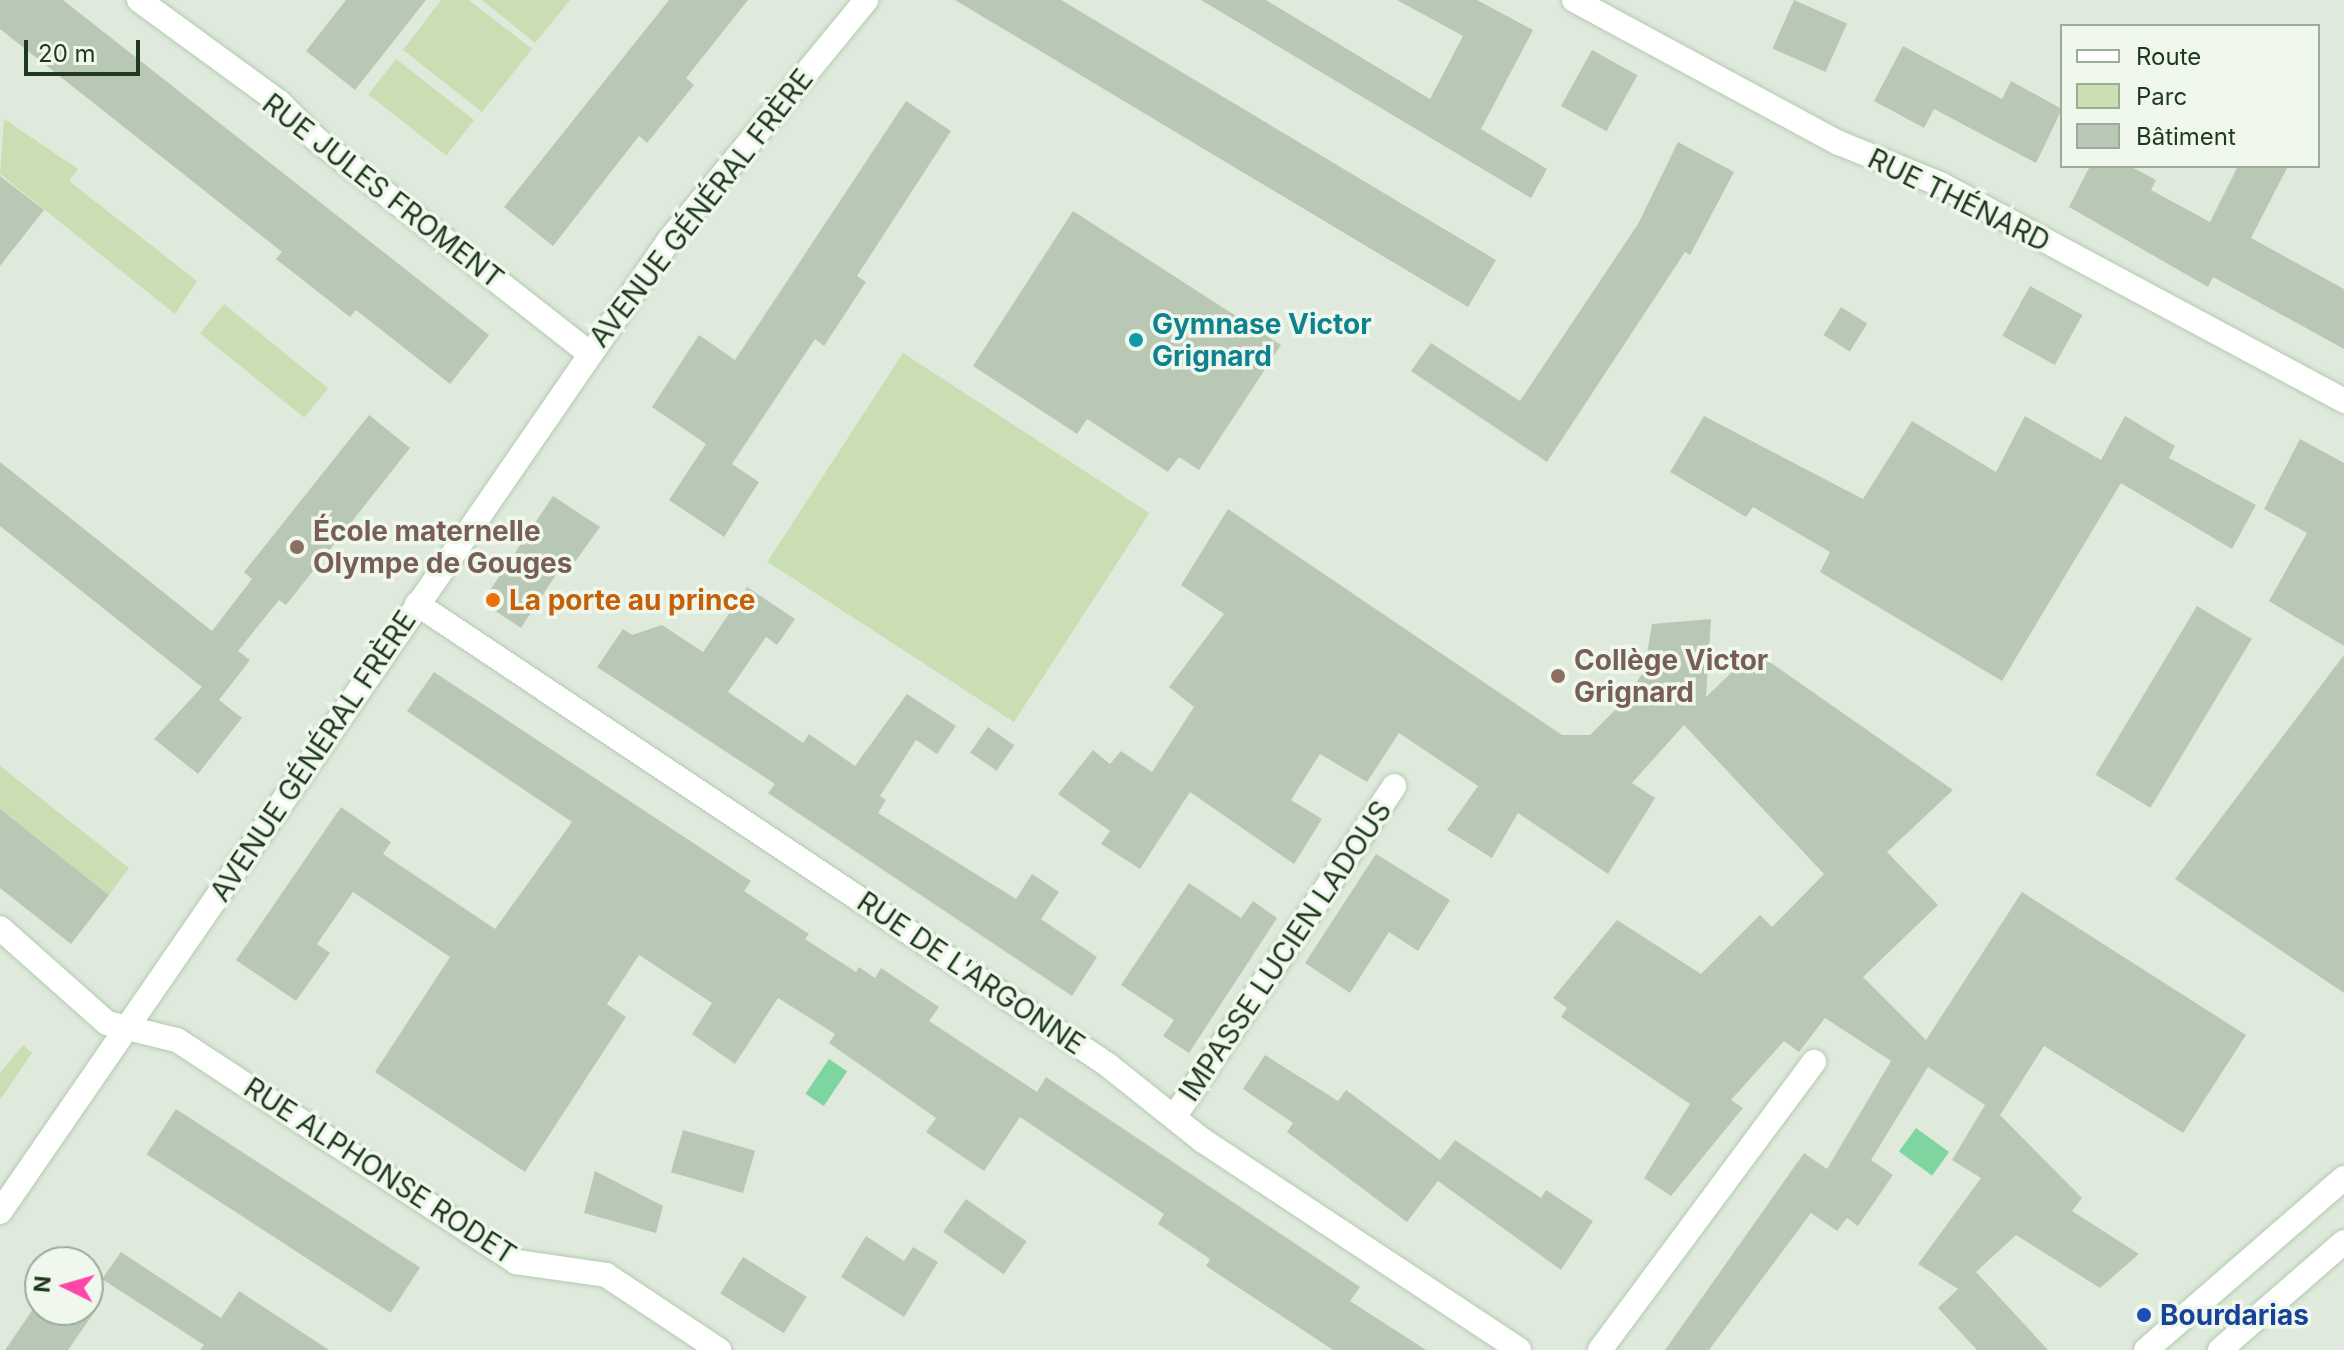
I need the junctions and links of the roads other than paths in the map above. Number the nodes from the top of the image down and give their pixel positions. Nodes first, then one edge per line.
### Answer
1 (139, 0) edge
2 (866, 0) edge
3 (1574, 0) edge
4 (589, 353) junction
5 (2344, 401) edge
6 (417, 604) junction
7 (1394, 786) dead end
8 (0, 928) edge
9 (128, 1026) junction
10 (1814, 1062) dead end
11 (1175, 1116) junction
12 (2344, 1178) edge
13 (0, 1212) edge
14 (2344, 1242) edge
15 (719, 1350) edge
16 (1519, 1350) edge
17 (1600, 1350) edge
18 (2146, 1350) edge
19 (2220, 1350) edge

1 - 4 street, RUE JULES FROMENT
2 - 4 street, AVENUE GÉNÉRAL FRÈRE
3 - 5 street, RUE THÉNARD
4 - 6 street, AVENUE GÉNÉRAL FRÈRE
6 - 9 street, AVENUE GÉNÉRAL FRÈRE
6 - 11 street, RUE DE L'ARGONNE
7 - 11 street, IMPASSE LUCIEN LADOUS
8 - 9 street, RUE ALPHONSE RODET
9 - 13 street, AVENUE GÉNÉRAL FRÈRE
9 - 15 street, RUE ALPHONSE RODET
10 - 17 street
11 - 16 street, RUE DE L'ARGONNE
12 - 18 street
14 - 19 street

